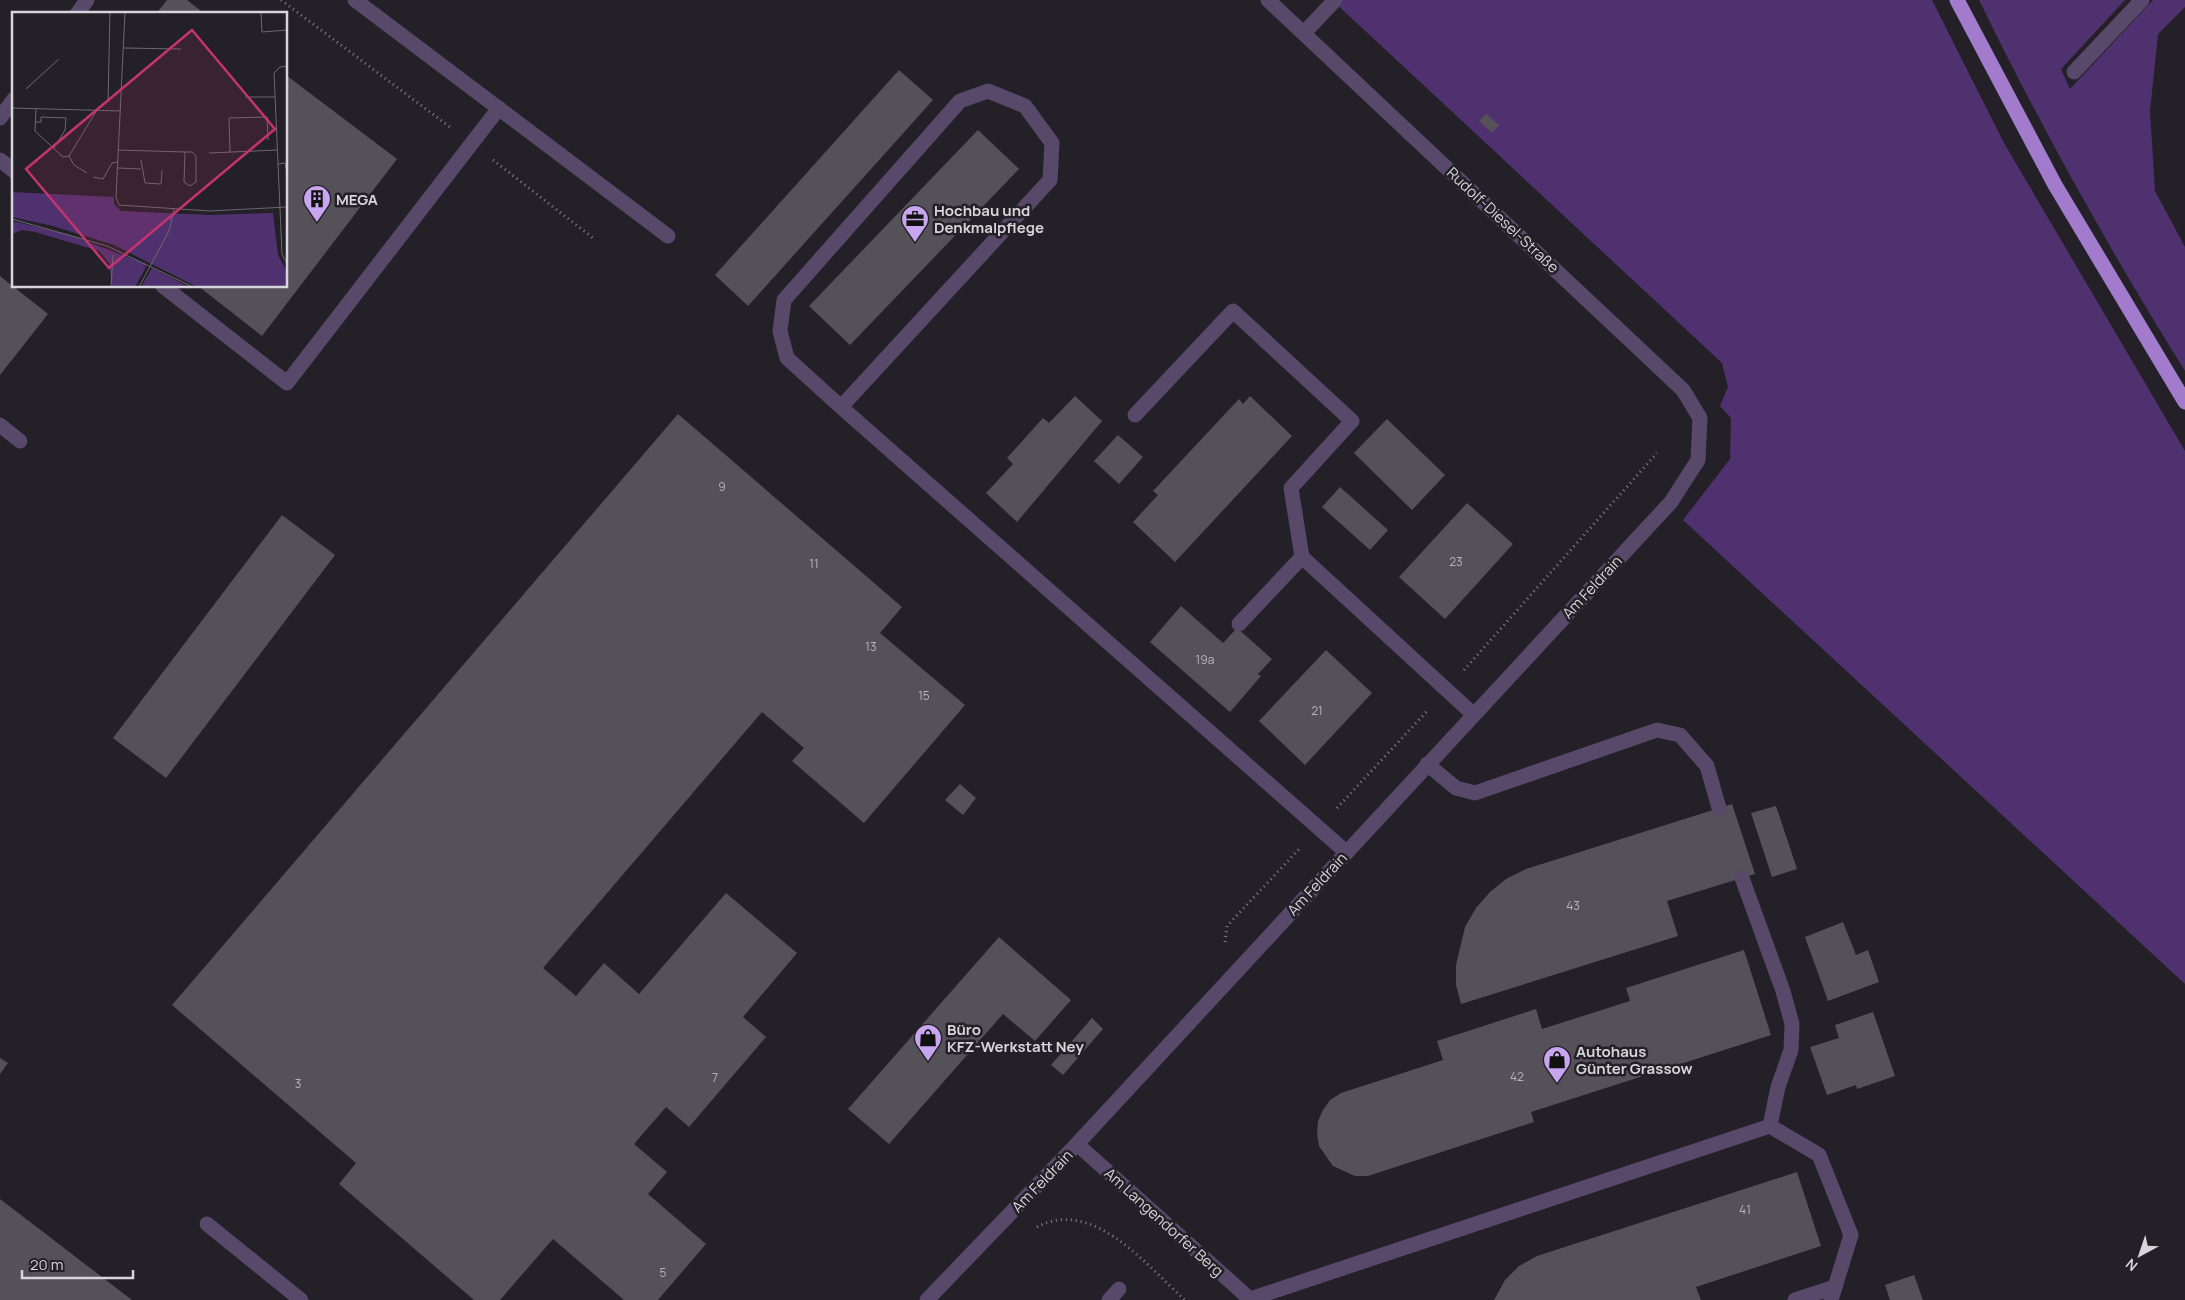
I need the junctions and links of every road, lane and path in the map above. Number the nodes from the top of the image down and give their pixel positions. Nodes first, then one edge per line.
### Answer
1 (88, 0) edge
2 (281, 0) edge
3 (355, 0) edge
4 (1268, 0) edge
5 (1335, 0) edge
6 (1957, 0) edge
7 (2142, 0) edge
8 (79, 12) edge
9 (1304, 33) junction
10 (2074, 72) dead end
11 (12, 102) edge
12 (499, 108) junction
13 (0, 118) edge
14 (472, 144) junction
15 (0, 160) edge
16 (12, 169) edge
17 (668, 236) dead end
18 (593, 238) dead end
19 (165, 288) edge
20 (2185, 402) edge
21 (841, 407) junction
22 (1135, 414) dead end
23 (0, 425) edge
24 (20, 441) dead end
25 (1657, 453) dead end
26 (1698, 460) joint
27 (1302, 557) junction
28 (1239, 624) dead end
29 (1446, 690) junction
30 (1474, 715) junction
31 (1428, 764) junction
32 (1719, 808) dead end
33 (1319, 828) junction
34 (1346, 852) junction
35 (1742, 878) dead end
36 (1225, 944) dead end
37 (1770, 1126) junction
38 (1077, 1144) junction
39 (207, 1224) dead end
40 (1035, 1228) dead end
41 (1833, 1294) edge
42 (1250, 1299) edge
43 (301, 1300) edge
44 (927, 1300) edge
45 (1185, 1300) edge
46 (1795, 1300) edge

1 - 8 street
2 - 14 path
3 - 12 street
4 - 9 street, Rudolf-Diesel-Straße
5 - 9 street
6 - 20 highway
7 - 10 street
9 - 26 street, Rudolf-Diesel-Straße
11 - 13 street
12 - 14 street
12 - 17 street
14 - 18 path
14 - 19 street
15 - 16 street
21 - 21 street
21 - 33 street
22 - 27 street
23 - 24 street
25 - 29 path
26 - 30 street, Am Feldrain
27 - 28 street
27 - 29 street
29 - 30 street
29 - 33 path
30 - 31 street, Am Feldrain
31 - 32 street
31 - 34 street, Am Feldrain
33 - 34 street
33 - 36 path
34 - 38 street, Am Feldrain
35 - 37 street
37 - 41 street
37 - 42 street
38 - 42 street, Am Langendorfer Berg
38 - 44 street, Am Feldrain
39 - 43 street
40 - 45 path
41 - 46 street

